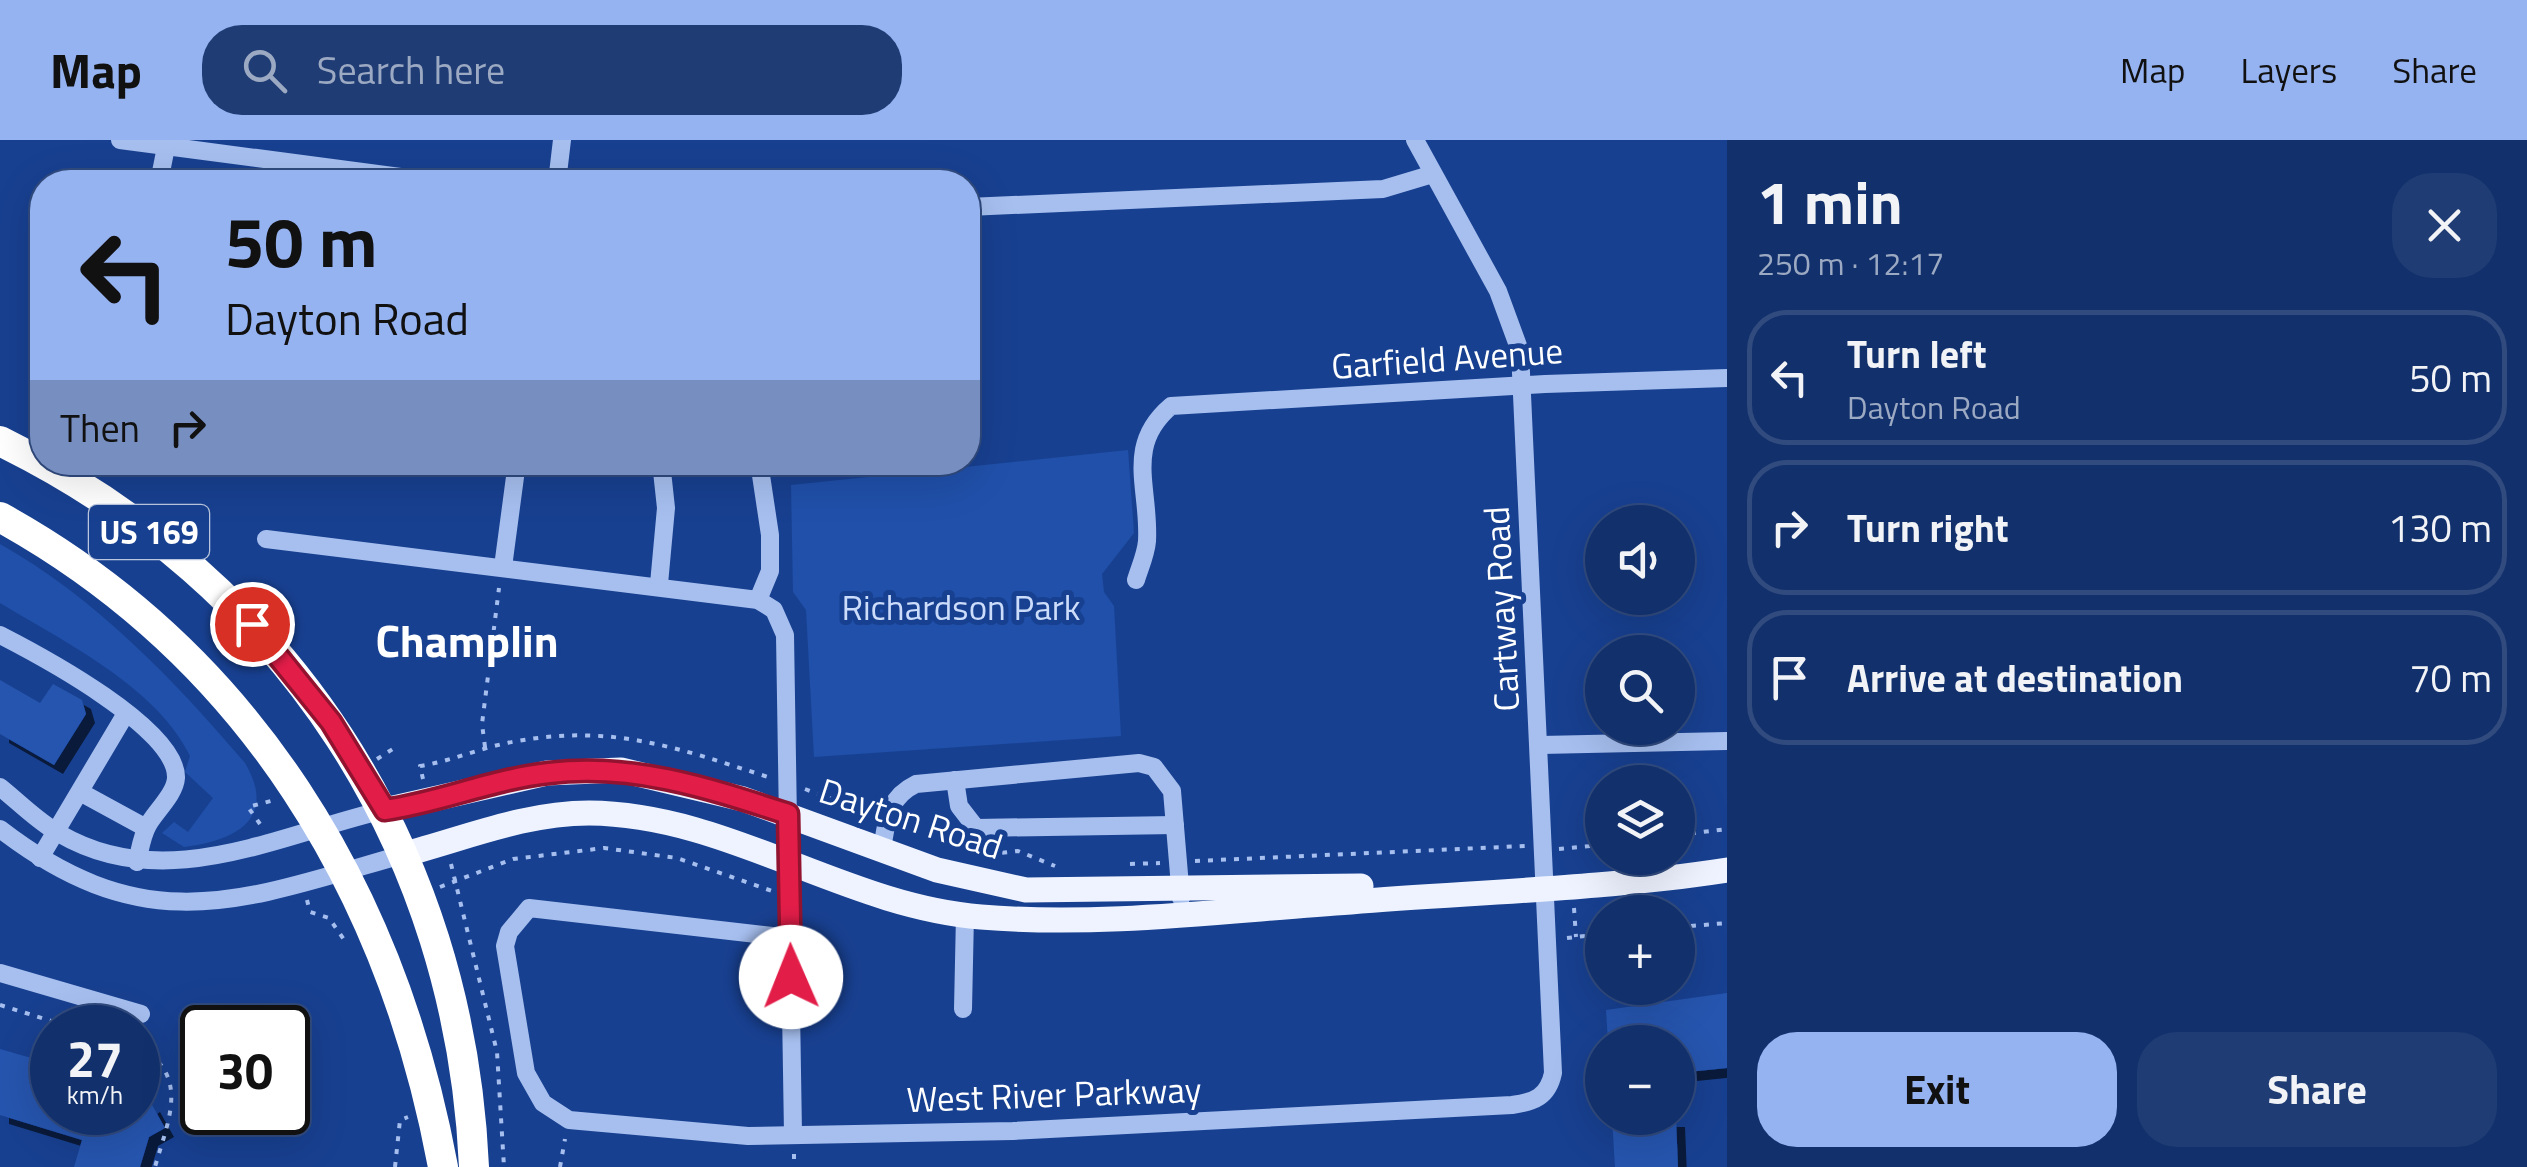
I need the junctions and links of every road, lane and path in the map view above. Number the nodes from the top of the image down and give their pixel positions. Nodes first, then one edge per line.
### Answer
1 (120, 140) edge
2 (562, 140) edge
3 (1416, 140) edge
4 (166, 147) junction
5 (161, 170) edge
6 (345, 170) edge
7 (558, 170) edge
8 (1434, 174) junction
9 (980, 206) edge
10 (1727, 378) edge
11 (1522, 388) junction
12 (0, 442) edge
13 (30, 459) edge
14 (57, 475) edge
15 (515, 475) edge
16 (662, 475) edge
17 (763, 475) edge
18 (0, 517) edge
19 (266, 539) dead end
20 (502, 567) junction
21 (1136, 580) dead end
22 (659, 584) junction
23 (758, 600) junction
24 (0, 635) edge
25 (125, 714) junction
26 (1727, 741) edge
27 (1541, 744) junction
28 (485, 747) junction
29 (420, 766) dead end
30 (762, 775) dead end
31 (955, 780) junction
32 (0, 787) edge
33 (80, 792) junction
34 (385, 810) junction
35 (788, 814) junction
36 (1175, 824) junction
37 (321, 825) junction
38 (0, 828) edge
39 (146, 828) junction
40 (1727, 829) edge
41 (56, 832) junction
42 (1695, 834) edge
43 (1585, 847) edge
44 (882, 849) junction
45 (1562, 850) dead end
46 (405, 854) junction
47 (40, 858) junction
48 (790, 860) junction
49 (137, 862) junction
50 (1727, 870) edge
51 (347, 871) junction
52 (1546, 887) junction
53 (790, 895) junction
54 (1181, 902) junction
55 (310, 912) dead end
56 (965, 915) junction
57 (1727, 923) edge
58 (1695, 925) edge
59 (1585, 936) edge
60 (790, 938) junction
61 (1548, 941) junction
62 (350, 948) dead end
63 (0, 972) edge
64 (0, 1005) edge
65 (111, 1005) edge
66 (963, 1009) dead end
67 (30, 1014) edge
68 (160, 1062) edge
69 (1541, 1096) joint
70 (409, 1109) dead end
71 (569, 1120) junction
72 (793, 1134) junction
73 (155, 1167) edge
74 (396, 1167) edge
75 (444, 1167) edge
76 (474, 1167) edge
77 (504, 1167) edge
78 (560, 1167) edge

1 - 4 street
2 - 7 street
3 - 8 street, Cartway Road
4 - 5 street
4 - 6 street
8 - 9 street
8 - 11 street, Cartway Road
10 - 11 street, Garfield Avenue
11 - 21 street, Garfield Avenue
11 - 27 street, Cartway Road
12 - 13 highway, US 169
14 - 34 highway, US 169
15 - 20 street
16 - 22 street
17 - 23 street
18 - 37 highway, US 169
19 - 20 street
20 - 22 street
20 - 28 path
22 - 23 street
23 - 35 street
24 - 25 street
25 - 33 street
25 - 39 street
26 - 27 street
27 - 52 street, Cartway Road
28 - 29 path
28 - 30 path
31 - 36 street
31 - 36 street
31 - 44 street
32 - 41 street
33 - 39 street
33 - 41 street
34 - 35 main road, Dayton Road
34 - 37 street
34 - 46 highway, US 169
35 - 44 main road, Dayton Road
35 - 48 street
36 - 54 street
37 - 49 street
37 - 51 highway, US 169
38 - 47 street
39 - 49 street
40 - 42 path
41 - 47 street
41 - 49 street
43 - 45 path
44 - 54 main road, Dayton Road
46 - 48 main road, Dayton Road
46 - 51 street
46 - 76 highway, US 169
47 - 51 street
48 - 53 street
48 - 56 main road, Dayton Road
50 - 52 main road, Dayton Road
51 - 75 highway, US 169
52 - 54 main road, Dayton Road
52 - 61 street, Cartway Road
53 - 60 street
53 - 77 path
54 - 56 main road, Dayton Road
55 - 62 path
56 - 66 street
57 - 58 path
59 - 61 path
60 - 71 street
60 - 72 street
61 - 69 street, Cartway Road
63 - 65 street
64 - 67 path
68 - 73 path
69 - 72 street, West River Parkway
70 - 74 path
71 - 72 street, West River Parkway
71 - 78 path

